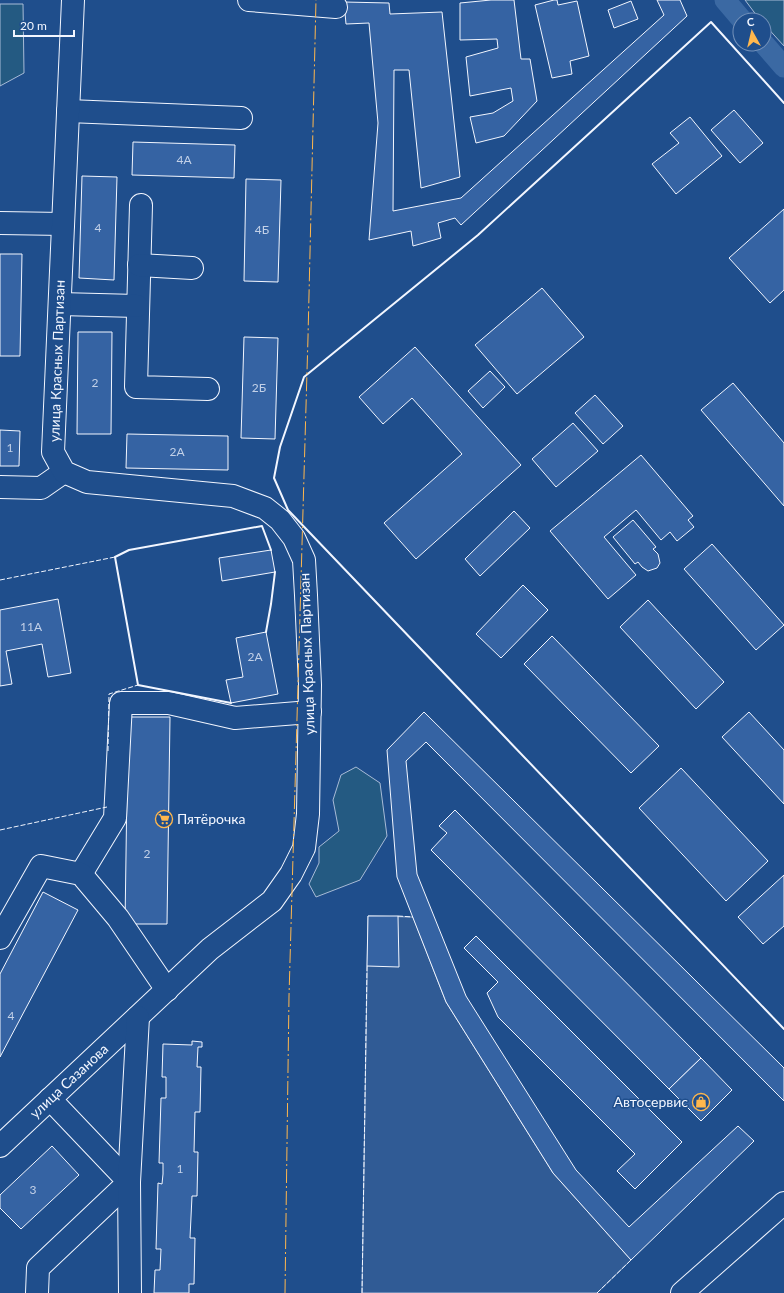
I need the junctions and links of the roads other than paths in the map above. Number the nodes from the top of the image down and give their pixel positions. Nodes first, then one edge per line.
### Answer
1 (72, 0) edge
2 (258, 0) edge
3 (336, 7) dead end
4 (68, 111) junction
5 (241, 118) dead end
6 (141, 205) dead end
7 (0, 223) edge
8 (63, 224) junction
9 (139, 265) junction
10 (192, 268) dead end
11 (60, 304) junction
12 (137, 306) junction
13 (208, 389) dead end
14 (64, 472) junction
15 (0, 487) edge
16 (310, 712) junction
17 (81, 874) junction
18 (0, 938) edge
19 (167, 990) junction
20 (138, 1017) junction
21 (50, 1099) junction
22 (0, 1146) edge
23 (129, 1182) junction
24 (784, 1203) edge
25 (37, 1293) edge
26 (130, 1293) edge
27 (682, 1293) edge

1 - 4 street, улица Красных Партизан
2 - 3 street
4 - 5 street
4 - 8 street, улица Красных Партизан
6 - 9 street
7 - 8 street
8 - 11 street, улица Красных Партизан
9 - 10 street
9 - 12 street
11 - 12 street
11 - 14 street, улица Красных Партизан
12 - 13 street
14 - 15 street
14 - 16 street, улица Красных Партизан
16 - 17 street
16 - 19 street, улица Красных Партизан
17 - 18 street
17 - 19 street
19 - 20 street, улица Красных Партизан
20 - 21 street, улица Сазанова
20 - 23 street
21 - 22 street, улица Сазанова
21 - 23 street
23 - 25 street
23 - 26 street
24 - 27 street

